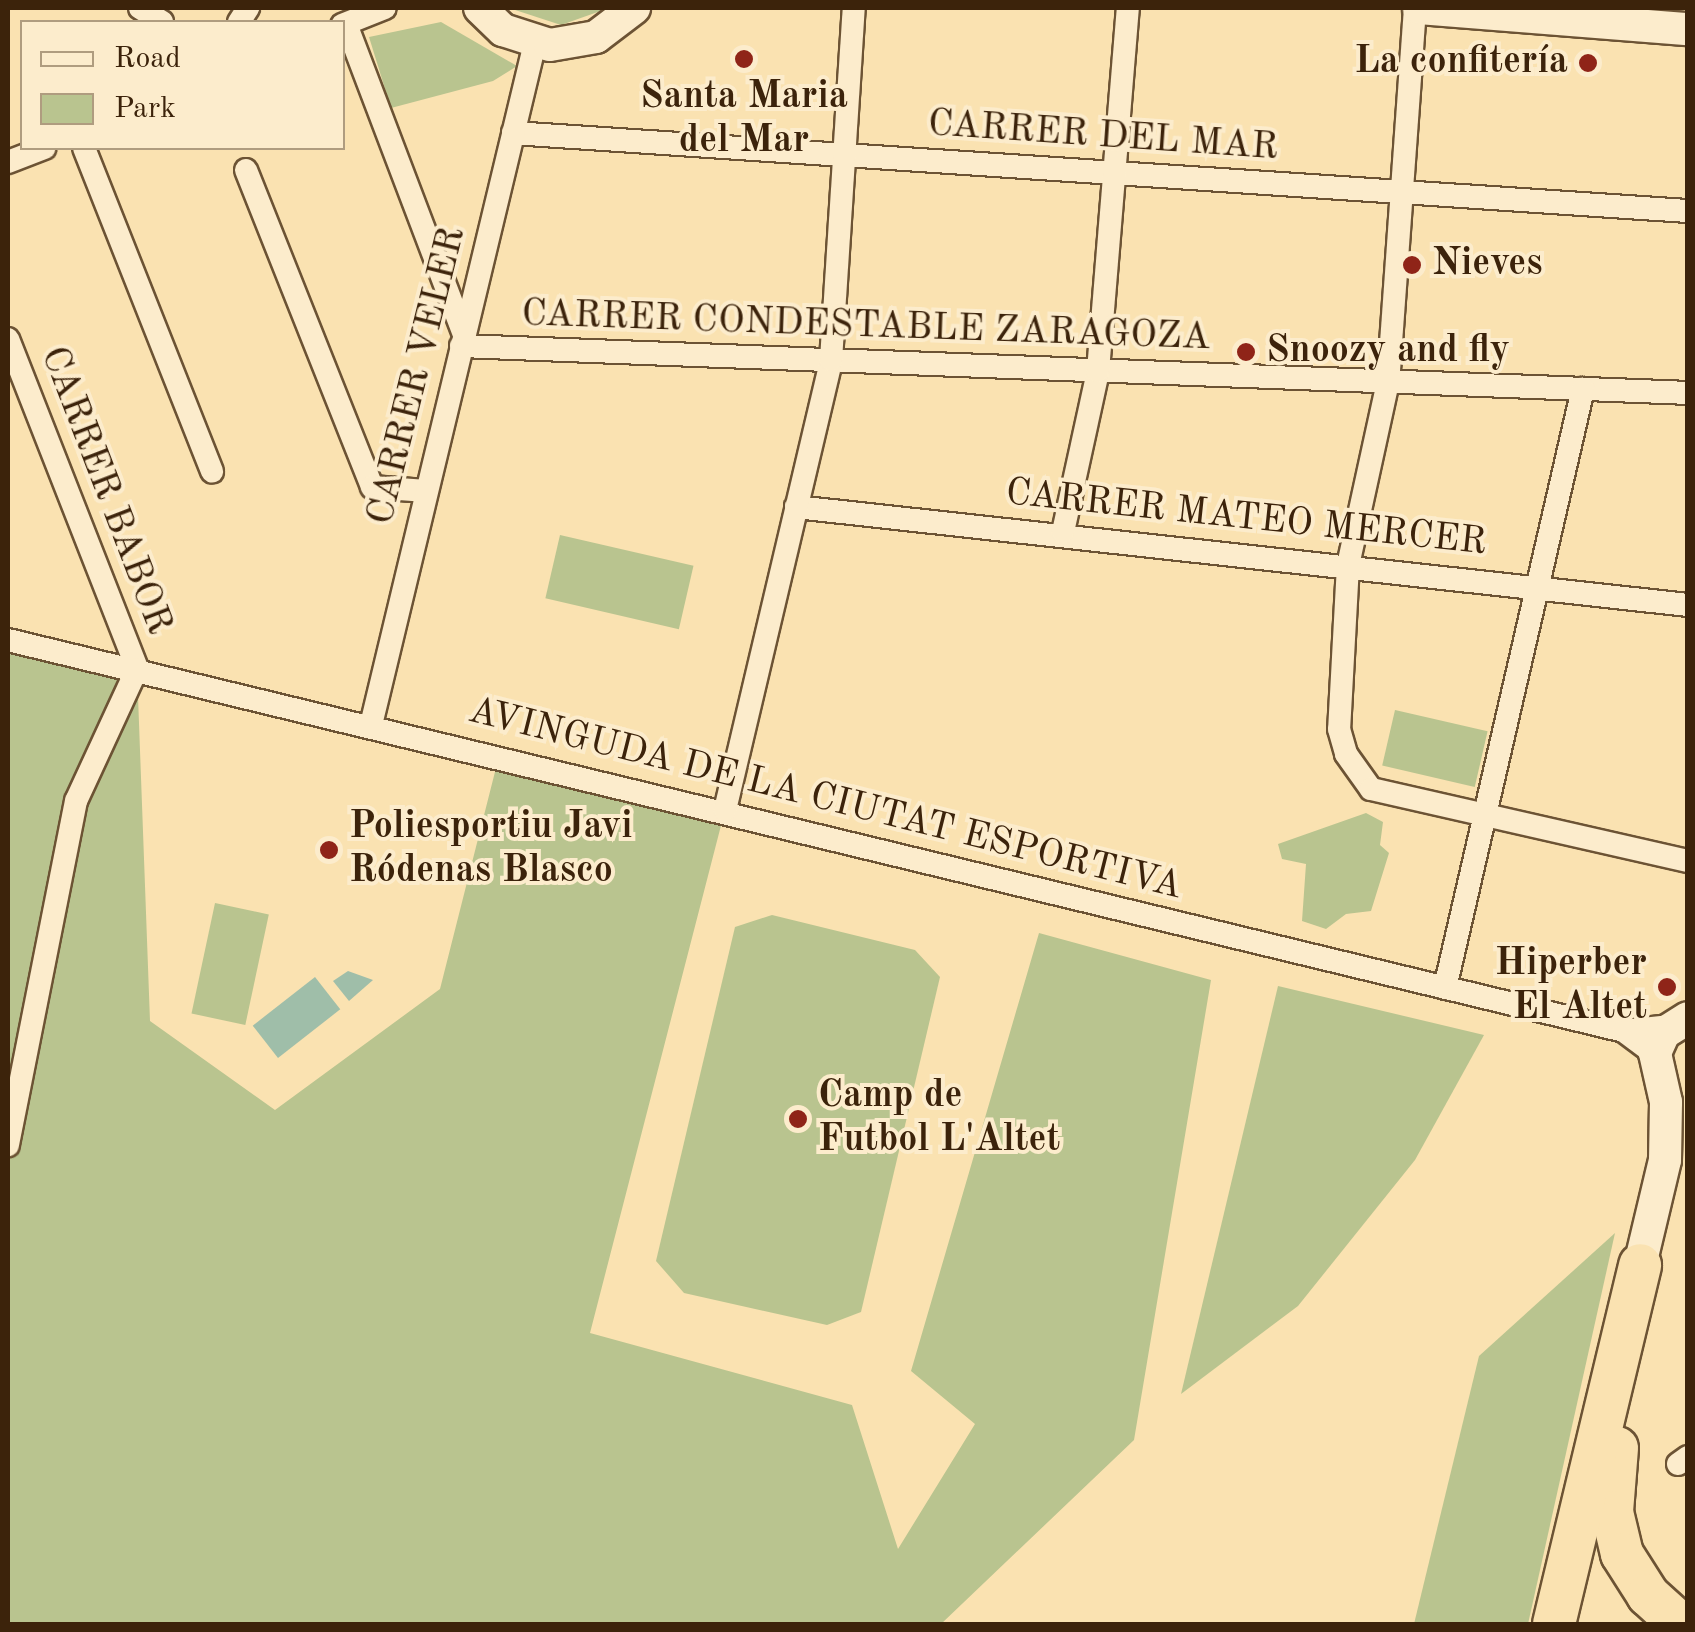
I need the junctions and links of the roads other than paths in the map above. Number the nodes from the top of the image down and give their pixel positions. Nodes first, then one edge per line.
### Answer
1 (385, 8) edge
2 (480, 8) edge
3 (634, 8) edge
4 (854, 8) edge
5 (1128, 8) edge
6 (1417, 8) edge
7 (345, 24) edge
8 (345, 27) edge
9 (1688, 30) edge
10 (535, 43) junction
11 (513, 133) junction
12 (39, 150) edge
13 (85, 150) edge
14 (845, 155) junction
15 (8, 162) edge
16 (246, 170) dead end
17 (1114, 173) junction
18 (1402, 192) junction
19 (1688, 212) edge
20 (8, 338) edge
21 (463, 340) junction
22 (831, 360) junction
23 (1098, 370) junction
24 (1388, 382) junction
25 (1584, 389) junction
26 (1688, 394) edge
27 (212, 472) dead end
28 (426, 492) junction
29 (796, 507) junction
30 (1064, 532) junction
31 (1348, 566) junction
32 (1538, 588) junction
33 (1688, 605) edge
34 (8, 640) edge
35 (137, 669) junction
36 (371, 725) junction
37 (725, 810) junction
38 (1487, 813) junction
39 (1688, 861) edge
40 (1445, 988) junction
41 (1679, 1022) edge
42 (1624, 1031) junction
43 (1668, 1085) edge
44 (8, 1145) edge
45 (1688, 1156) edge
46 (1646, 1283) junction
47 (1678, 1623) edge
48 (1554, 1624) edge

1 - 7 street
2 - 10 street
3 - 10 street
4 - 14 street
5 - 17 street
6 - 9 street
6 - 18 street
8 - 21 street
10 - 11 street, CARRER VELER
11 - 14 street, CARRER DEL MAR
11 - 21 street, CARRER VELER
12 - 15 street
13 - 27 street
14 - 17 street, CARRER DEL MAR
14 - 22 street
16 - 28 street
17 - 18 street, CARRER DEL MAR
17 - 23 street
18 - 19 street, CARRER DEL MAR
18 - 24 street
20 - 35 street, CARRER BABOR
21 - 22 street, CARRER CONDESTABLE ZARAGOZA
21 - 28 street, CARRER VELER
22 - 23 street, CARRER CONDESTABLE ZARAGOZA
22 - 29 street
23 - 24 street, CARRER CONDESTABLE ZARAGOZA
23 - 30 street
24 - 25 street, CARRER CONDESTABLE ZARAGOZA
24 - 31 street
25 - 26 street, CARRER CONDESTABLE ZARAGOZA
25 - 32 street
28 - 36 street, CARRER VELER
29 - 30 street, CARRER MATEO MERCER
29 - 37 street
30 - 31 street, CARRER MATEO MERCER
31 - 32 street, CARRER MATEO MERCER
31 - 38 street
32 - 33 street, CARRER MATEO MERCER
32 - 38 street
34 - 35 street, AVINGUDA DE LA CIUTAT ESPORTIVA
35 - 36 street, AVINGUDA DE LA CIUTAT ESPORTIVA
35 - 44 street
36 - 37 street, AVINGUDA DE LA CIUTAT ESPORTIVA
37 - 40 street, AVINGUDA DE LA CIUTAT ESPORTIVA
38 - 39 street
38 - 40 street
40 - 42 street, AVINGUDA DE LA CIUTAT ESPORTIVA
41 - 42 street
41 - 43 street
42 - 43 street
43 - 46 street
45 - 46 street
46 - 47 highway
46 - 48 highway

